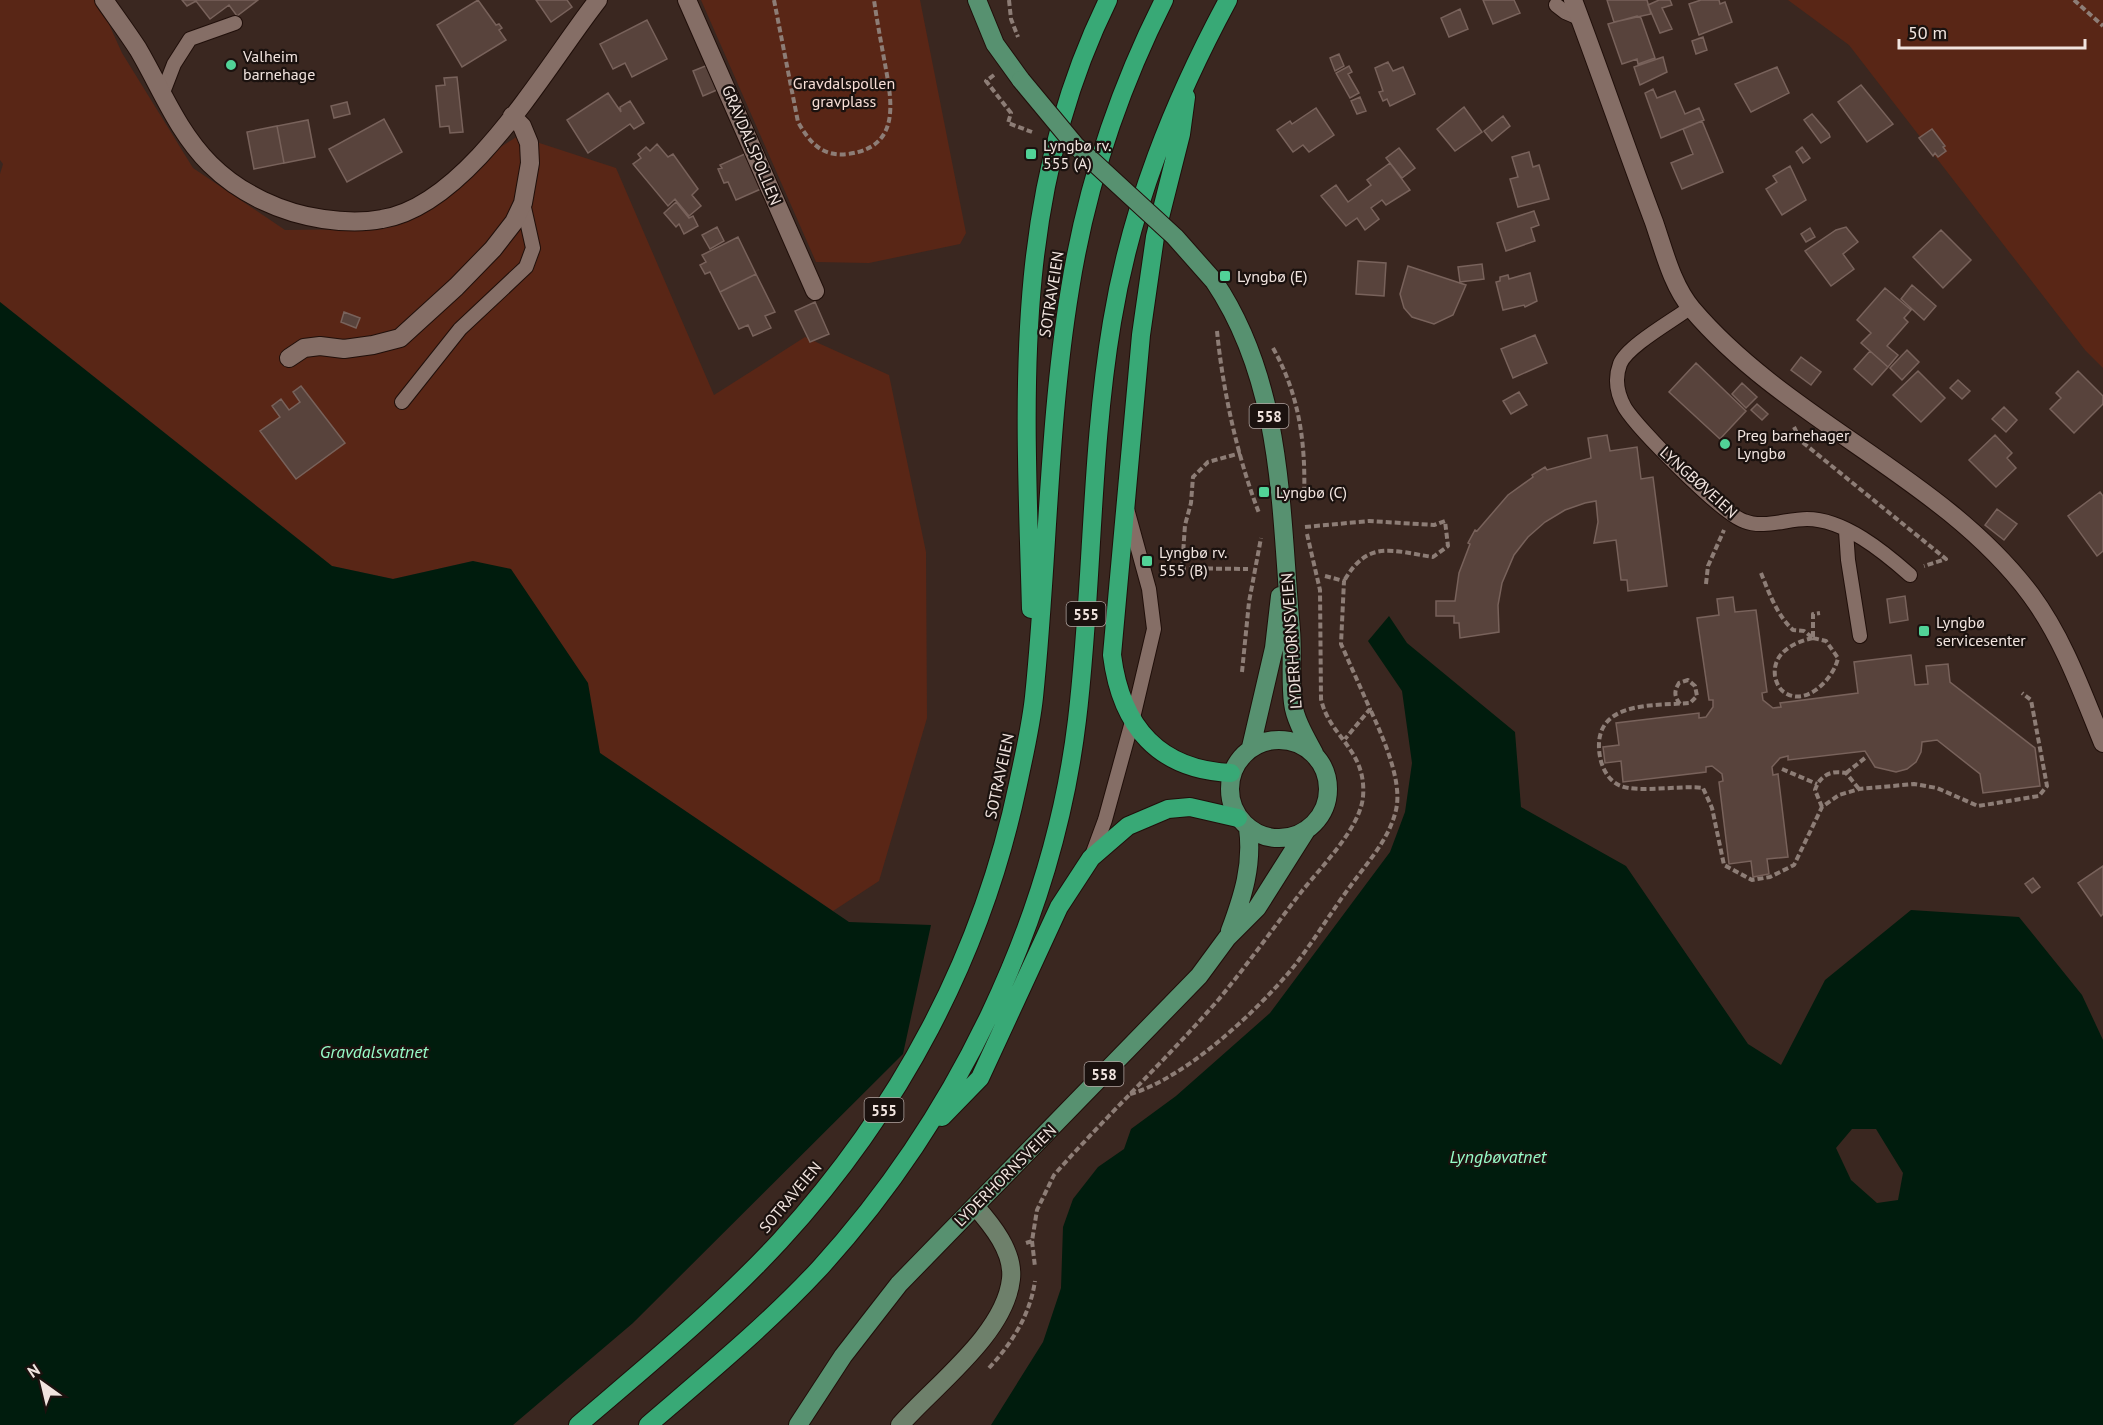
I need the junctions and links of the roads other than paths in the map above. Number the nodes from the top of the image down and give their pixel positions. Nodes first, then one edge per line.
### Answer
1 (104, 0) edge
2 (598, 0) edge
3 (687, 0) edge
4 (977, 0) edge
5 (1108, 0) edge
6 (1164, 0) edge
7 (1228, 0) edge
8 (1564, 2) edge
9 (235, 23) dead end
10 (1191, 69) junction
11 (162, 95) junction
12 (512, 116) junction
13 (523, 203) junction
14 (815, 291) dead end
15 (1691, 308) junction
16 (289, 358) dead end
17 (402, 402) dead end
18 (1125, 504) junction
19 (1846, 531) junction
20 (1285, 561) junction
21 (1910, 574) dead end
22 (1860, 636) dead end
23 (1034, 700) junction
24 (2096, 712) edge
25 (1133, 718) junction
26 (2103, 743) edge
27 (1251, 747) junction
28 (1314, 753) junction
29 (1232, 773) junction
30 (1243, 823) junction
31 (1307, 829) junction
32 (1090, 858) junction
33 (1227, 938) junction
34 (921, 1141) junction
35 (975, 1206) junction
36 (578, 1425) edge
37 (648, 1425) edge
38 (798, 1425) edge
39 (900, 1425) edge

1 - 11 street
2 - 12 street
3 - 14 street, GRAVDALSPOLLEN
4 - 20 main road, LYDERHORNSVEIEN / 558, bridge
5 - 23 highway, 555
6 - 23 highway, SOTRAVEIEN / 555
7 - 10 highway, 555
8 - 15 street
9 - 11 lane
10 - 18 highway, 555
10 - 34 highway, 555
11 - 12 street
12 - 13 street
13 - 16 street
13 - 17 lane
15 - 19 lane, LYNGBØVEIEN
15 - 24 street
18 - 25 highway, 555
18 - 25 lane
19 - 21 lane, LYNGBØVEIEN
19 - 22 lane
20 - 27 main road, LYDERHORNSVEIEN / 558
20 - 28 main road, LYDERHORNSVEIEN / 558
23 - 36 highway, SOTRAVEIEN / 555
24 - 26 street
25 - 29 highway, 555
25 - 32 lane
27 - 28 main road
27 - 29 main road, 558
28 - 31 main road, 558
29 - 30 main road, 558
30 - 31 main road
30 - 32 highway, 555
30 - 33 main road, LYDERHORNSVEIEN / 558
31 - 33 main road, LYDERHORNSVEIEN / 558
32 - 34 highway, 555
33 - 35 main road, LYDERHORNSVEIEN / 558
34 - 37 highway, 555
35 - 38 main road, LYDERHORNSVEIEN / 558
35 - 39 street

